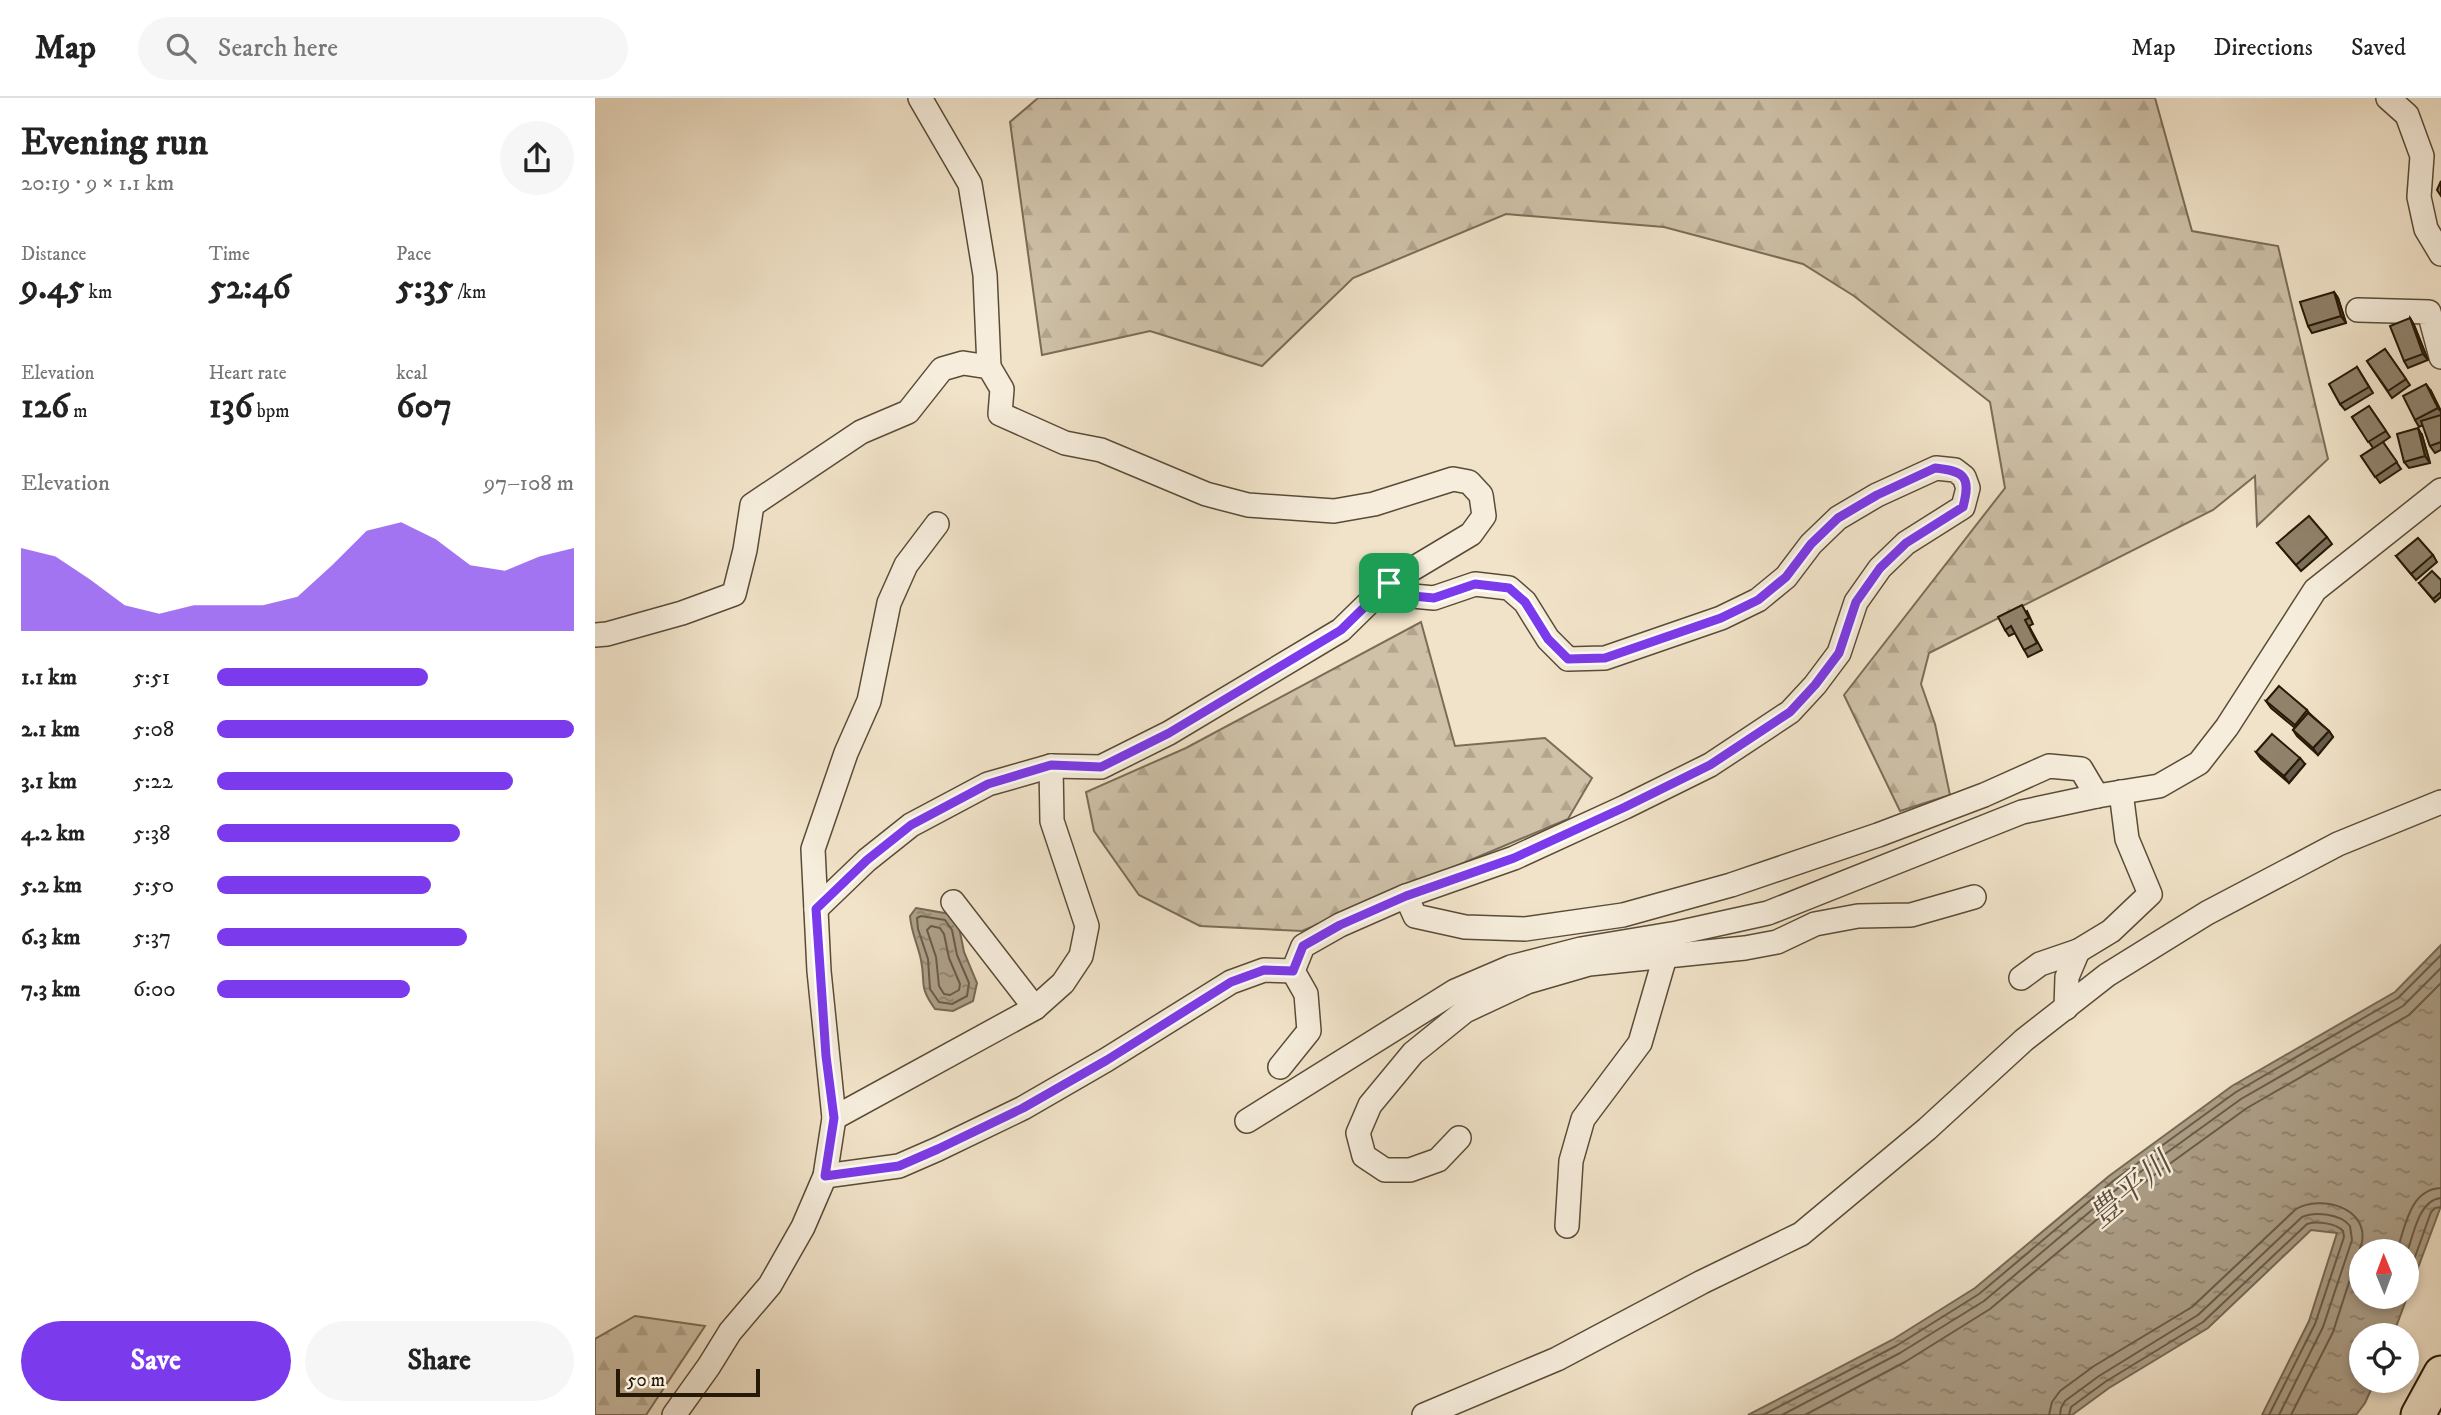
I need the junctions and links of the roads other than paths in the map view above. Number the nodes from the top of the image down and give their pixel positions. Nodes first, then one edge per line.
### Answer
1 (920, 98) edge
2 (2388, 98) edge
3 (2441, 254) edge
4 (2358, 310) dead end
5 (2441, 358) edge
6 (989, 366) junction
7 (2441, 491) edge
8 (937, 524) dead end
9 (1389, 583) junction
10 (601, 634) edge
11 (595, 655) edge
12 (1051, 765) junction
13 (2121, 792) junction
14 (2097, 796) junction
15 (2441, 802) edge
16 (1406, 896) junction
17 (1974, 897) dead end
18 (953, 902) dead end
19 (816, 909) junction
20 (1677, 933) junction
21 (2078, 951) junction
22 (1665, 957) junction
23 (1293, 971) junction
24 (2021, 978) dead end
25 (1035, 1008) junction
26 (2066, 1008) junction
27 (1280, 1066) dead end
28 (834, 1118) junction
29 (1247, 1122) dead end
30 (1459, 1138) dead end
31 (825, 1176) junction
32 (1567, 1226) dead end
33 (2441, 1373) edge
34 (674, 1415) edge
35 (1424, 1415) edge
36 (2419, 1415) edge

1 - 6 street
2 - 3 street
4 - 5 street
6 - 9 street
6 - 10 street
7 - 13 street
8 - 19 street
9 - 12 street
9 - 16 street
10 - 11 street
12 - 19 street
12 - 25 street
13 - 14 street
13 - 21 street
14 - 16 street
14 - 20 street
15 - 26 street
16 - 23 street
17 - 22 street
18 - 25 street
19 - 28 street
20 - 22 street
20 - 29 street
21 - 24 street
21 - 26 street
22 - 30 street
22 - 32 street
23 - 27 street
23 - 31 street
25 - 28 street
26 - 35 street
28 - 31 street
31 - 34 street
33 - 36 highway

